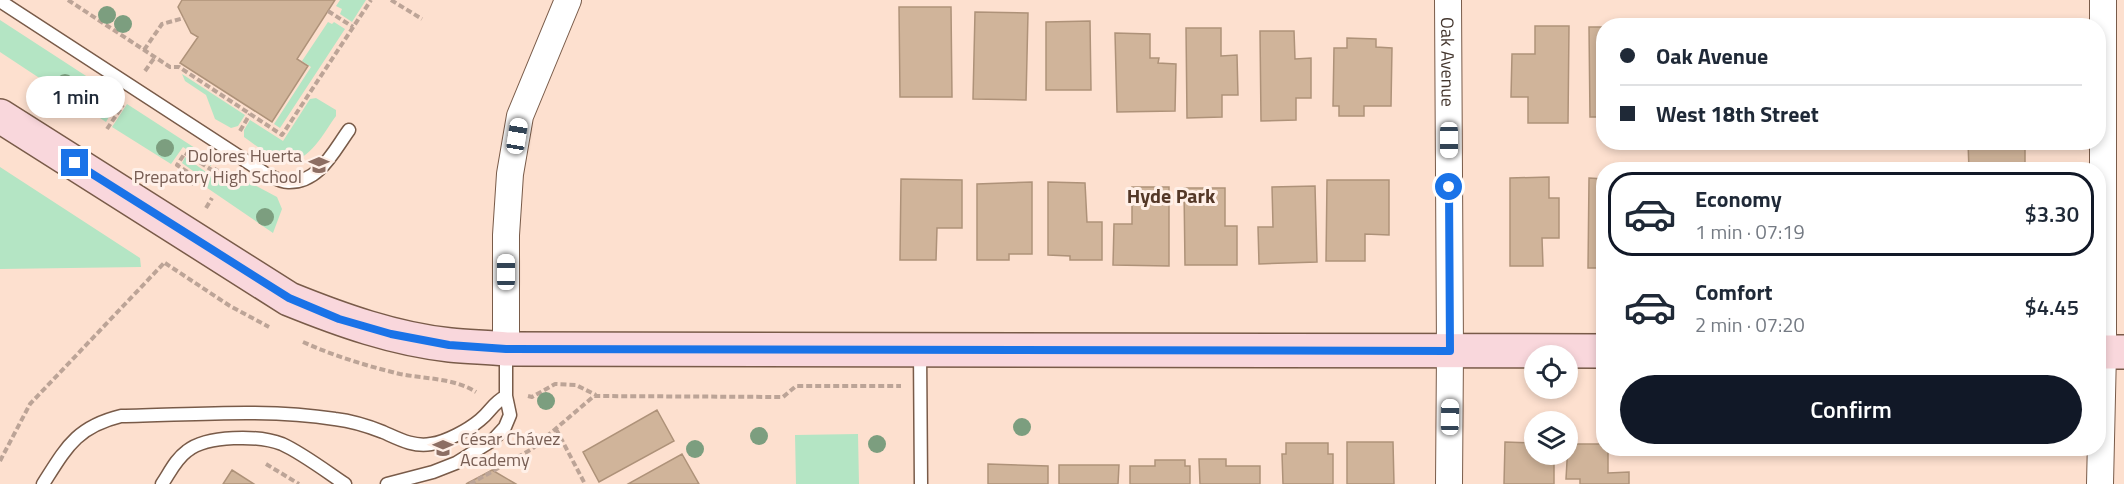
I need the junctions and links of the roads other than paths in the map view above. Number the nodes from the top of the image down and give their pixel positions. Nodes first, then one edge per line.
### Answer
1 (568, 0) edge
2 (1448, 0) edge
3 (2103, 0) edge
4 (0, 1) edge
5 (2103, 18) edge
6 (0, 116) edge
7 (349, 130) dead end
8 (2106, 176) edge
9 (506, 349) junction
10 (920, 349) junction
11 (1450, 351) junction
12 (1596, 351) edge
13 (2109, 352) edge
14 (506, 396) junction
15 (2106, 396) edge
16 (2102, 456) edge
17 (43, 484) edge
18 (162, 484) edge
19 (345, 484) edge
20 (387, 484) edge
21 (921, 484) edge
22 (1449, 484) edge
23 (2100, 484) edge

1 - 9 street
2 - 11 street, Oak Avenue
3 - 5 street
4 - 7 lane
6 - 9 street
8 - 13 street
9 - 10 street
9 - 14 lane
10 - 11 street
10 - 21 lane
11 - 12 street
11 - 22 street, Oak Avenue
13 - 15 street
14 - 17 lane
14 - 20 lane
16 - 23 street
18 - 19 lane

